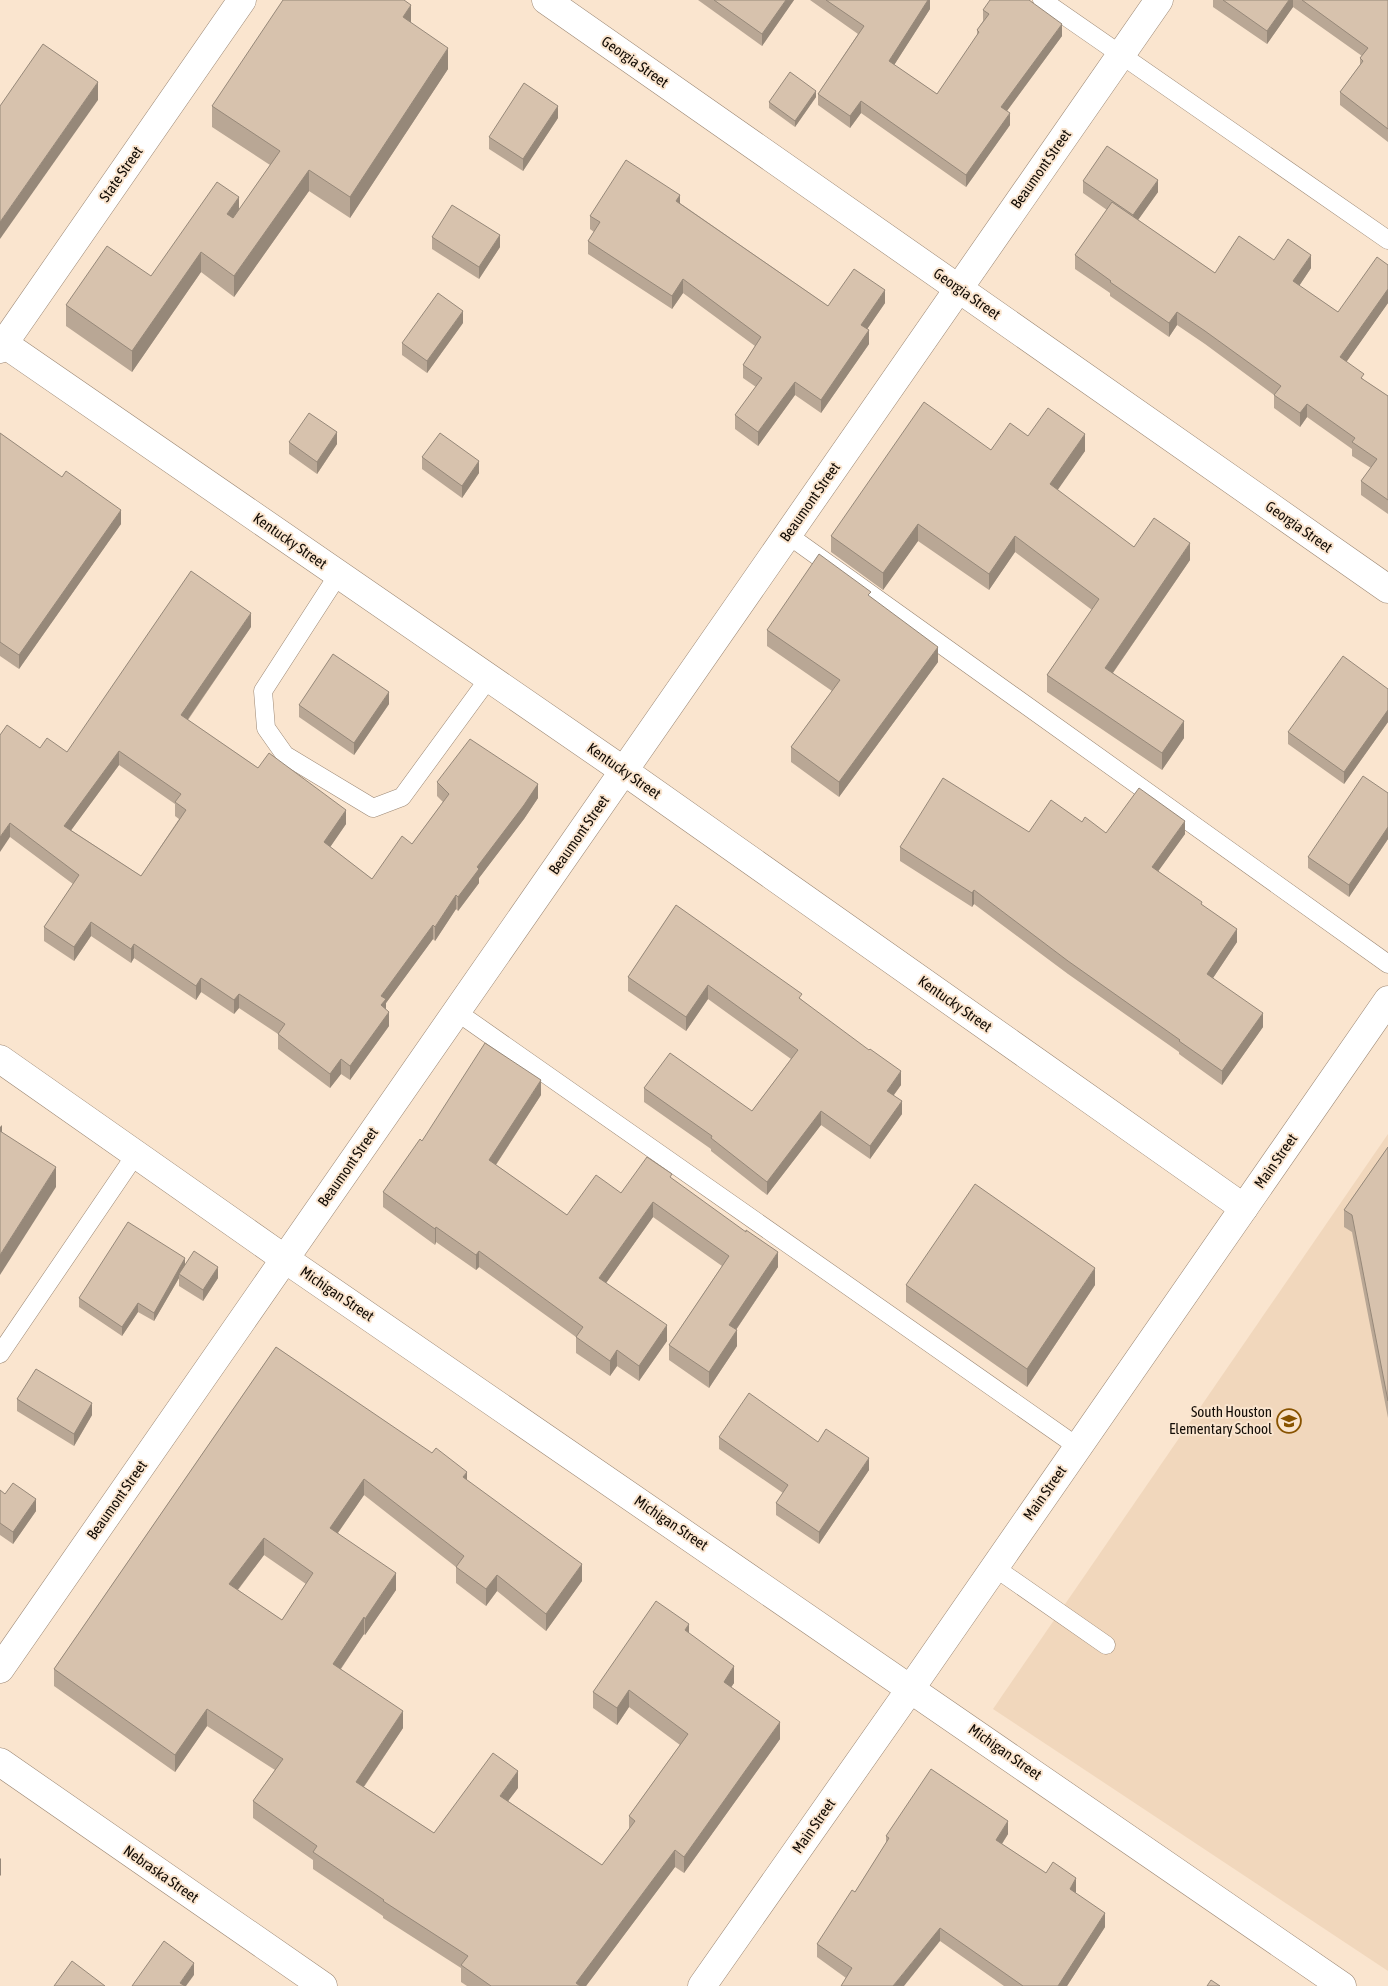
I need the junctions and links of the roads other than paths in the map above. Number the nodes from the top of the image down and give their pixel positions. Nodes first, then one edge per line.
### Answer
1 (242, 0) edge
2 (546, 0) edge
3 (1042, 0) edge
4 (1158, 0) edge
5 (1121, 54) junction
6 (1388, 240) edge
7 (958, 288) junction
8 (1, 344) edge
9 (788, 535) junction
10 (338, 575) junction
11 (1388, 589) edge
12 (489, 678) junction
13 (624, 771) junction
14 (1388, 964) edge
15 (1388, 1000) edge
16 (456, 1012) junction
17 (0, 1059) edge
18 (136, 1154) junction
19 (1244, 1208) junction
20 (285, 1259) junction
21 (0, 1354) edge
22 (1078, 1447) junction
23 (994, 1568) junction
24 (1106, 1644) dead end
25 (0, 1669) edge
26 (912, 1688) junction
27 (0, 1762) edge
28 (322, 1986) edge
29 (702, 1986) edge
30 (1342, 1986) edge

1 - 8 street, State Street
2 - 7 street, Georgia Street
3 - 5 lane
4 - 5 street, Beaumont Street
5 - 6 lane
5 - 7 street, Beaumont Street
7 - 9 street, Beaumont Street
7 - 11 street, Georgia Street
8 - 10 street, Kentucky Street
9 - 13 street, Beaumont Street
9 - 14 lane
10 - 12 street, Kentucky Street
10 - 12 lane
12 - 13 street, Kentucky Street
13 - 16 street, Beaumont Street
13 - 19 street, Kentucky Street
15 - 19 street, Main Street
16 - 20 street, Beaumont Street
16 - 22 lane
17 - 18 street, Michigan Street
18 - 20 street, Michigan Street
18 - 21 lane
19 - 22 street, Main Street
20 - 25 street, Beaumont Street
20 - 26 street, Michigan Street
22 - 23 street, Main Street
23 - 24 lane
23 - 26 street, Main Street
26 - 29 street, Main Street
26 - 30 street, Michigan Street
27 - 28 street, Nebraska Street

